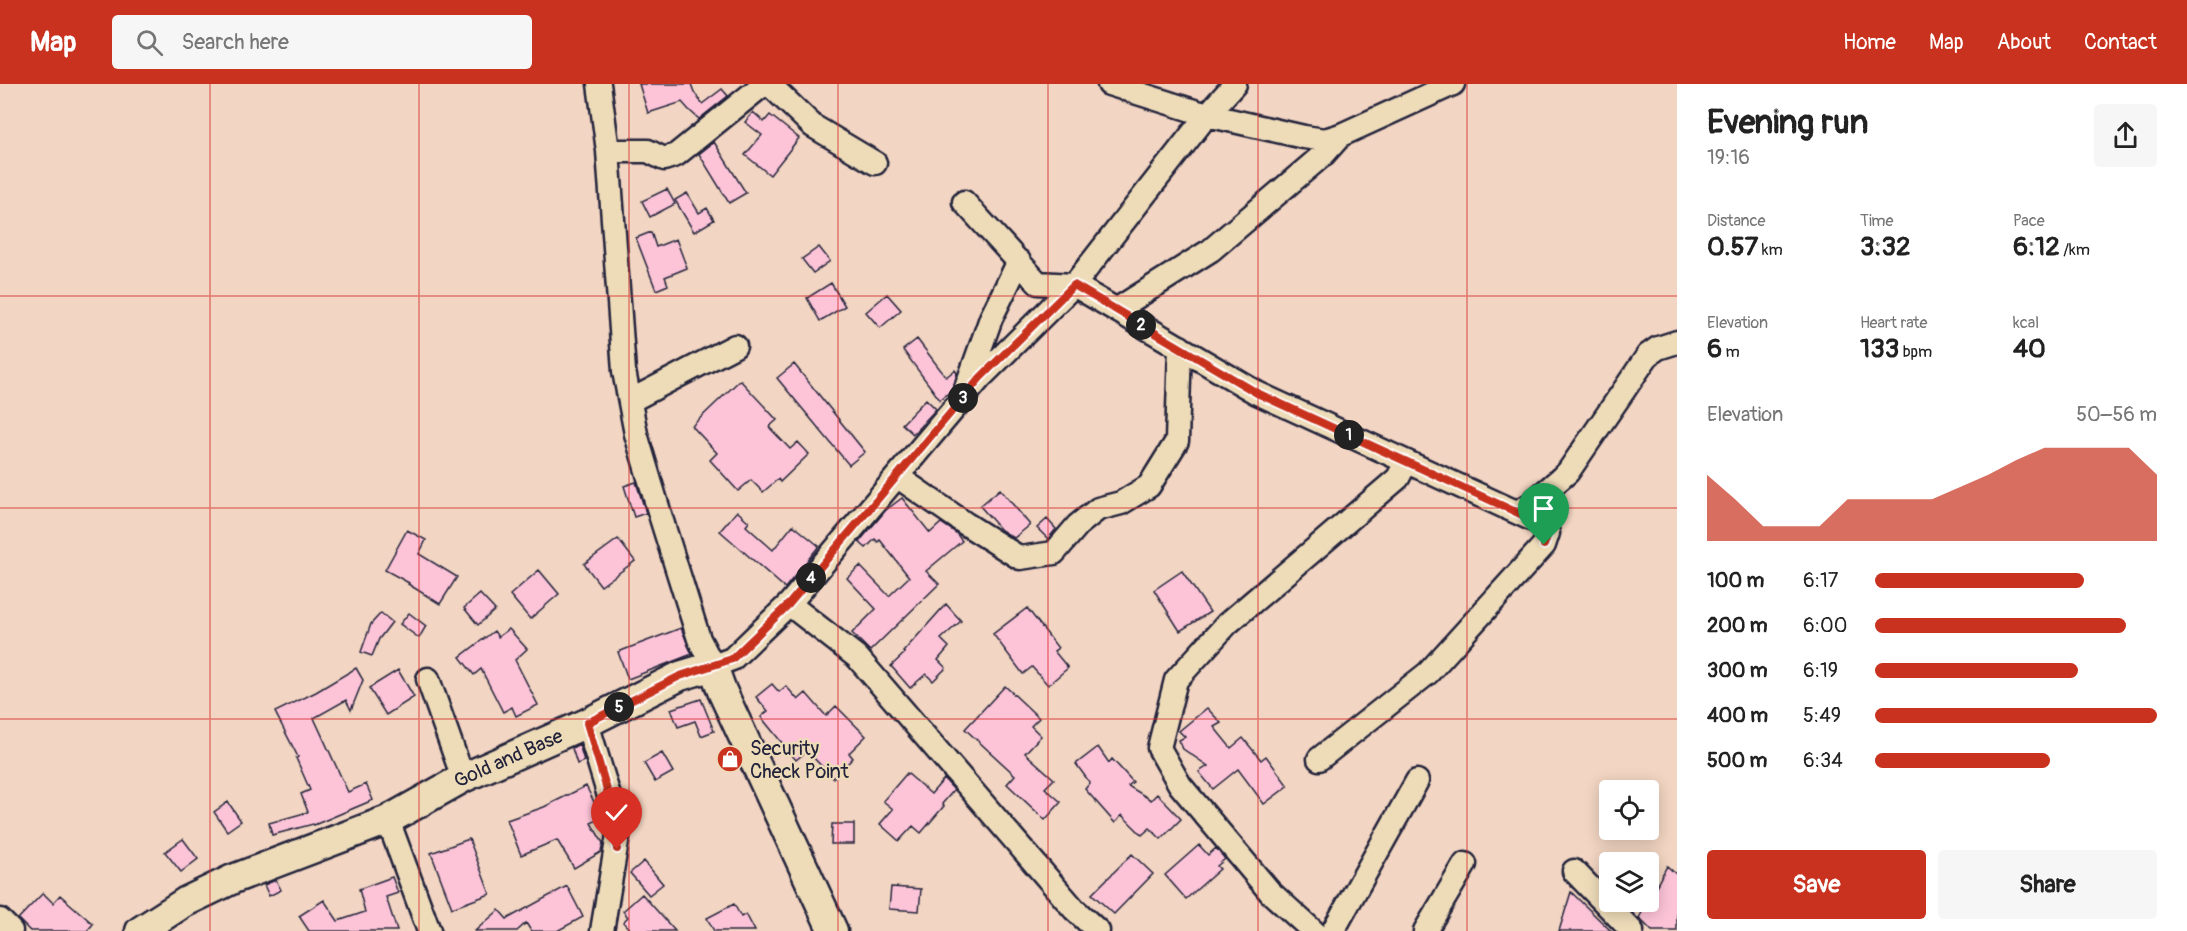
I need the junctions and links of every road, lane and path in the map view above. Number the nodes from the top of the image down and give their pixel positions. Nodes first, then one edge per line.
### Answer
1 (598, 84) edge
2 (764, 84) edge
3 (769, 84) edge
4 (1235, 84) edge
5 (1453, 84) edge
6 (1116, 85) edge
7 (1207, 115) junction
8 (1341, 135) junction
9 (608, 151) junction
10 (875, 163) dead end
11 (964, 202) dead end
12 (1019, 261) junction
13 (1074, 285) junction
14 (1116, 310) junction
15 (1677, 342) edge
16 (735, 346) dead end
17 (1180, 347) junction
18 (963, 398) junction
19 (630, 401) junction
20 (1406, 462) junction
21 (898, 477) junction
22 (1516, 512) junction
23 (789, 604) junction
24 (713, 666) junction
25 (428, 679) dead end
26 (587, 723) junction
27 (1319, 759) dead end
28 (463, 778) junction
29 (1417, 781) dead end
30 (388, 820) junction
31 (1465, 864) dead end
32 (1574, 872) dead end
33 (0, 920) edge
34 (11, 931) edge
35 (140, 931) edge
36 (429, 931) edge
37 (602, 931) edge
38 (833, 931) edge
39 (1098, 931) edge
40 (1313, 931) edge
41 (1333, 931) edge
42 (1425, 931) edge
43 (1632, 931) edge

1 - 9 street
2 - 9 street
3 - 10 street
4 - 7 street
5 - 8 street
6 - 7 street
7 - 8 street
7 - 13 street
8 - 14 street
9 - 19 street
11 - 12 street
12 - 13 street
12 - 18 street
13 - 14 street
13 - 18 street
14 - 17 street
15 - 22 street
16 - 19 street
17 - 20 street
17 - 21 street
18 - 21 street
19 - 24 street
20 - 22 street
20 - 40 street
21 - 23 street
22 - 27 street
23 - 24 street
23 - 39 street
24 - 26 main road, Gold and Base
24 - 38 main road
25 - 28 street
26 - 28 main road, Gold and Base
26 - 37 street
28 - 30 main road, Gold and Base
29 - 41 street
30 - 35 main road, Gold and Base
30 - 36 street
31 - 42 street
32 - 43 street
33 - 34 street

